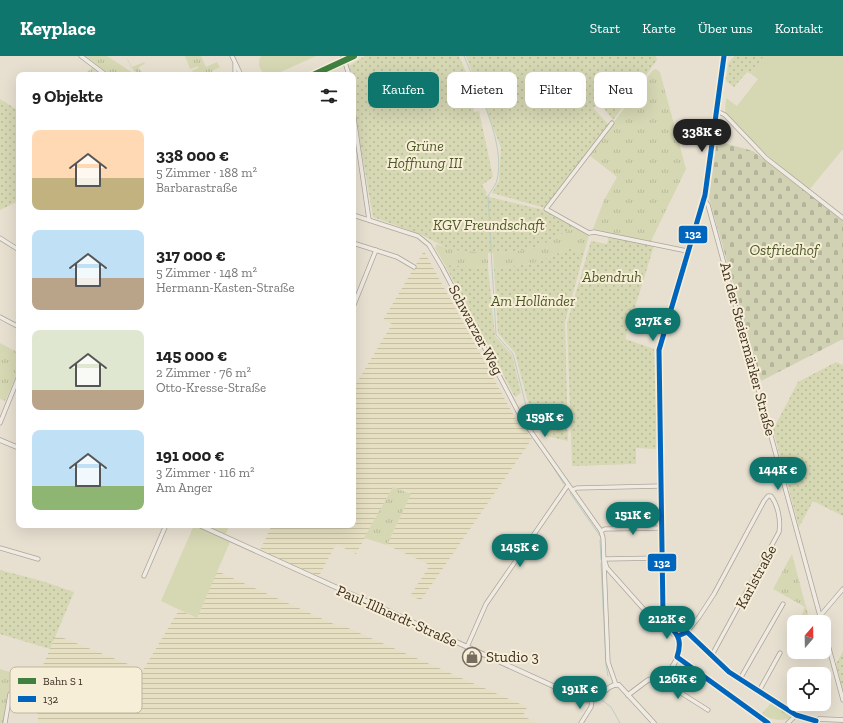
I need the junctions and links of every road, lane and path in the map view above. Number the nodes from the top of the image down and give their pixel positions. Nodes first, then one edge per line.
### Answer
1 (82, 56) edge
2 (232, 56) edge
3 (343, 56) edge
4 (724, 56) edge
5 (234, 61) junction
6 (102, 72) edge
7 (235, 72) edge
8 (240, 72) edge
9 (349, 72) edge
10 (717, 111) junction
11 (612, 123) dead end
12 (356, 131) edge
13 (704, 199) junction
14 (356, 215) edge
15 (843, 218) edge
16 (369, 220) junction
17 (0, 238) edge
18 (356, 244) edge
19 (16, 248) edge
20 (376, 250) junction
21 (687, 251) junction
22 (414, 267) dead end
23 (356, 300) edge
24 (0, 317) edge
25 (16, 325) edge
26 (16, 383) edge
27 (0, 423) edge
28 (0, 440) edge
29 (16, 447) edge
30 (568, 485) junction
31 (661, 486) junction
32 (572, 490) junction
33 (165, 528) edge
34 (206, 528) edge
35 (662, 528) junction
36 (601, 531) junction
37 (0, 548) edge
38 (662, 558) junction
39 (38, 559) dead end
40 (604, 559) junction
41 (144, 576) dead end
42 (843, 589) edge
43 (783, 604) dead end
44 (820, 615) edge
45 (821, 615) edge
46 (666, 621) junction
47 (662, 624) junction
48 (687, 632) junction
49 (678, 636) junction
50 (466, 647) junction
51 (780, 653) dead end
52 (712, 655) junction
53 (831, 656) edge
54 (677, 657) junction
55 (659, 679) junction
56 (740, 679) junction
57 (616, 685) junction
58 (759, 691) junction
59 (10, 694) dead end
60 (628, 695) junction
61 (843, 700) edge
62 (592, 701) junction
63 (708, 710) dead end
64 (796, 715) junction
65 (843, 720) edge
66 (583, 722) edge
67 (816, 722) edge
68 (5, 723) edge
69 (654, 723) edge
70 (768, 723) edge
71 (788, 723) edge

1 - 6 street
2 - 5 street
3 - 9 street
4 - 10 street
5 - 7 street
5 - 8 street
10 - 13 street
10 - 15 street
11 - 21 street
12 - 16 street
13 - 21 street
13 - 44 street, An der Steiermärker Straße
14 - 16 street, Schwarzer Weg
16 - 30 street, Schwarzer Weg
17 - 19 street
18 - 20 street
20 - 22 street
20 - 23 street
21 - 31 street
24 - 25 street
26 - 27 street
28 - 29 street
30 - 32 street, Schwarzer Weg
30 - 50 street
31 - 32 street
31 - 35 street
32 - 36 street, Schwarzer Weg
33 - 41 street
34 - 50 street, Paul-Illhardt-Straße
35 - 36 street
35 - 38 street
36 - 40 street
37 - 39 street
38 - 40 street
38 - 46 street
40 - 47 street
40 - 57 street
42 - 45 street
43 - 56 street
46 - 47 street
46 - 49 street
47 - 49 street
48 - 49 street
48 - 52 street
48 - 52 street, Karlstraße
49 - 54 street
50 - 62 street, Paul-Illhardt-Straße
51 - 58 street
52 - 56 street
53 - 61 street
54 - 55 street
54 - 70 street
55 - 60 street
55 - 63 street
56 - 58 street
57 - 60 street
57 - 62 street
58 - 64 street
59 - 68 street
60 - 69 street
62 - 66 street
64 - 67 street
64 - 71 street
65 - 67 street

